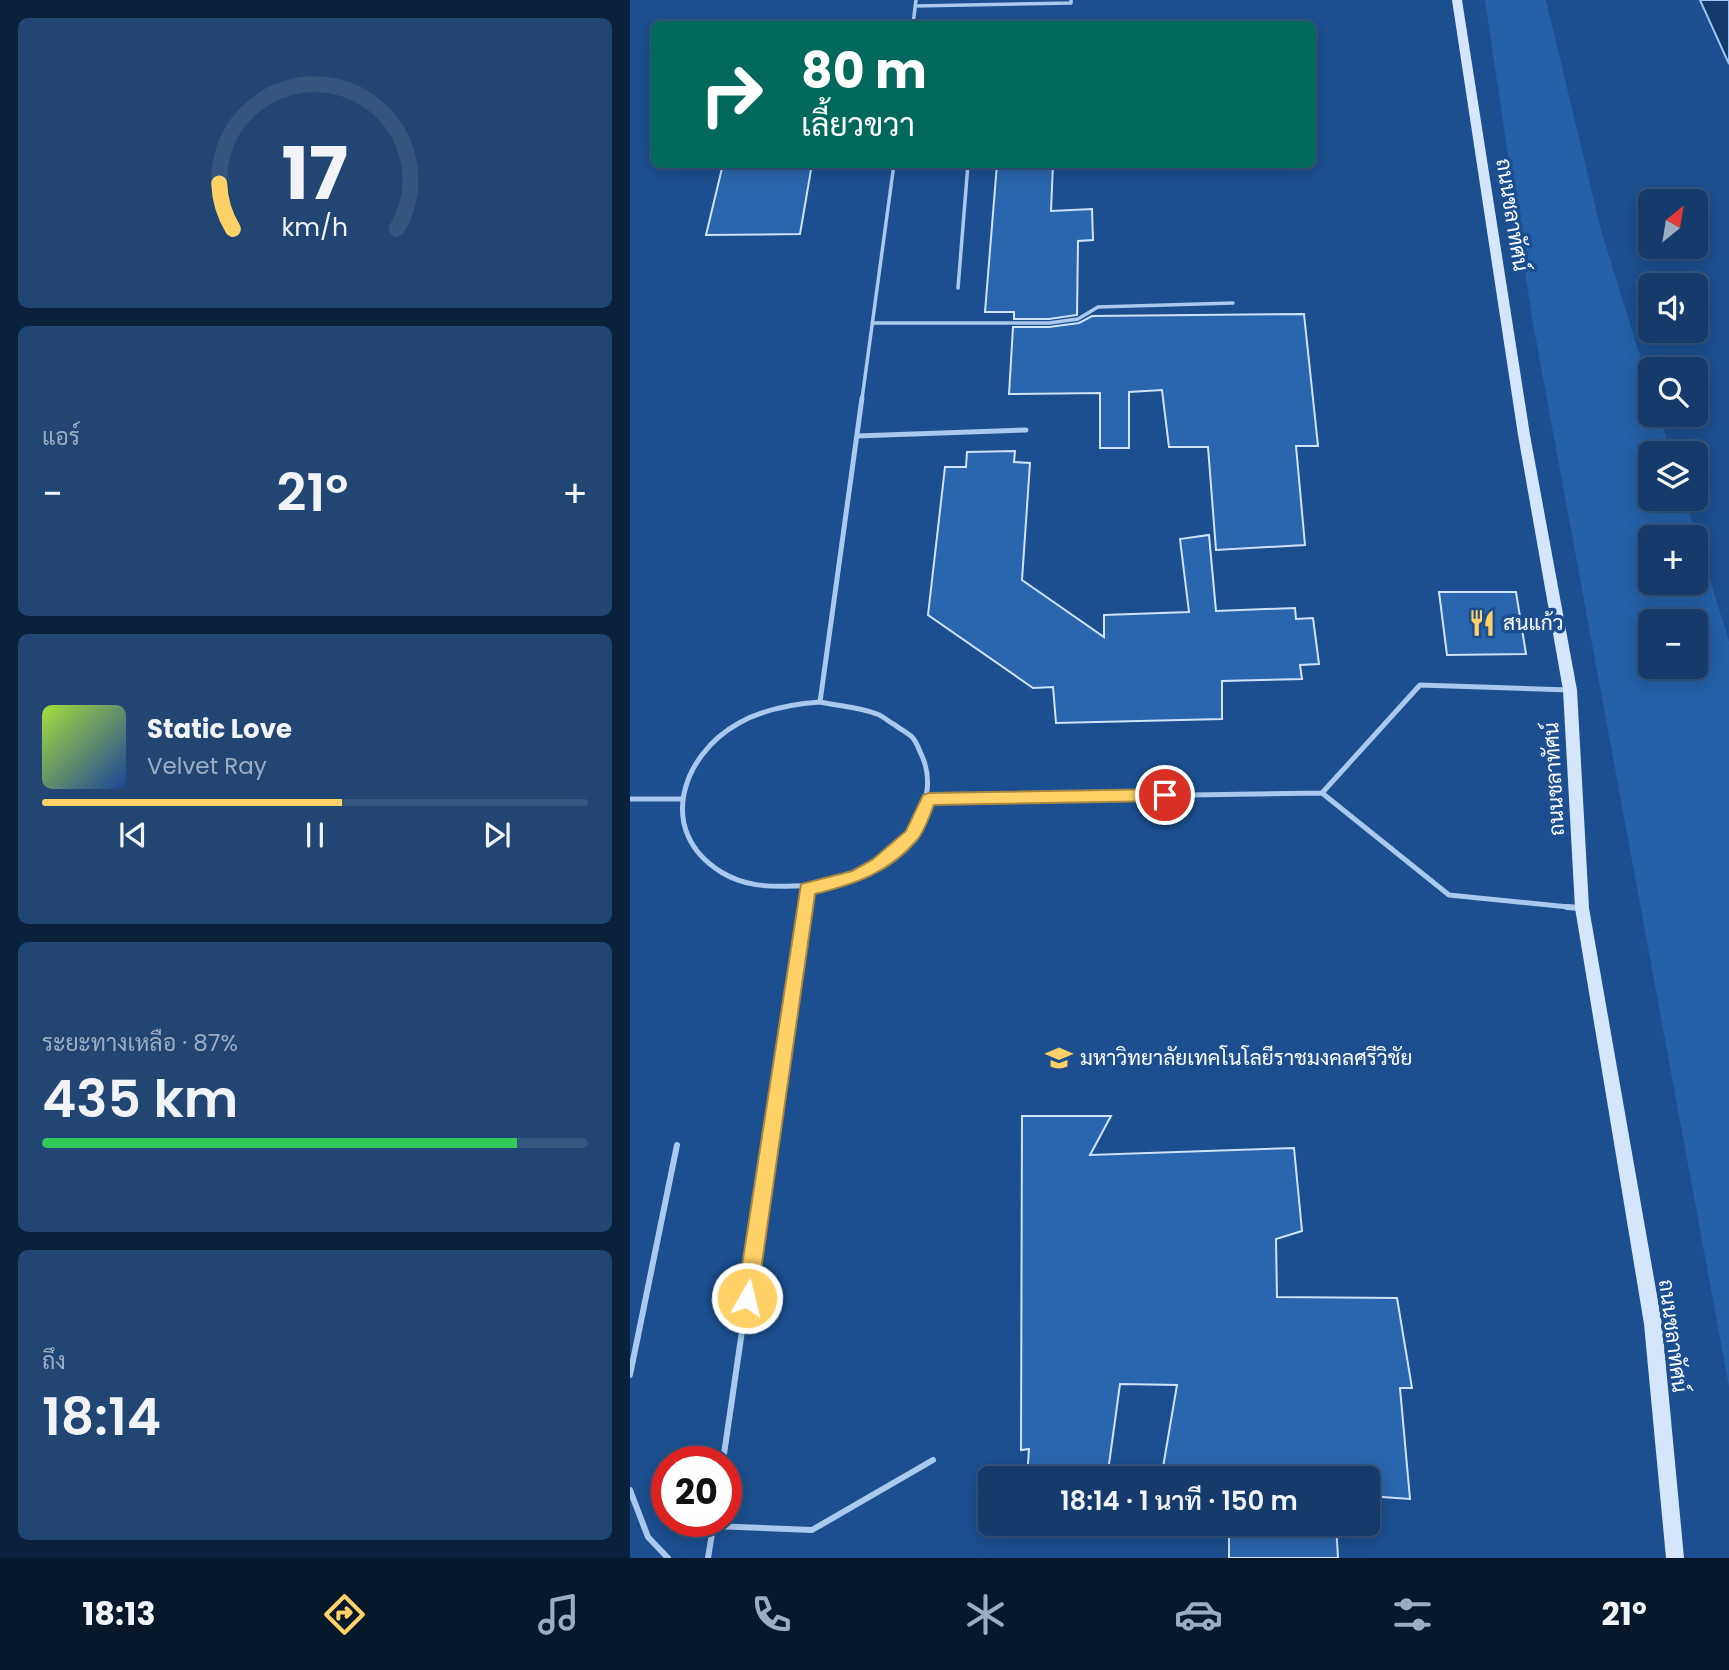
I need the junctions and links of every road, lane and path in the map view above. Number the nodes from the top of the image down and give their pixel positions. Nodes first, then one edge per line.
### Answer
1 (916, 0) edge
2 (1071, 0) edge
3 (1457, 0) edge
4 (915, 6) junction
5 (913, 21) edge
6 (893, 168) edge
7 (968, 168) edge
8 (958, 288) dead end
9 (1233, 303) dead end
10 (872, 323) junction
11 (1026, 430) dead end
12 (856, 436) junction
13 (1570, 690) junction
14 (820, 702) junction
15 (1322, 793) junction
16 (630, 799) edge
17 (681, 799) junction
18 (929, 799) junction
19 (807, 889) junction
20 (1582, 908) junction
21 (677, 1145) dead end
22 (630, 1375) edge
23 (725, 1446) edge
24 (933, 1460) dead end
25 (630, 1490) edge
26 (742, 1525) edge
27 (711, 1537) edge
28 (668, 1558) edge
29 (709, 1558) edge
30 (1675, 1558) edge

1 - 4 lane
2 - 4 lane
3 - 13 main road, ถนนชลาทัศน์
4 - 5 lane
6 - 10 lane
7 - 8 lane
9 - 10 lane
10 - 12 lane
11 - 12 lane
12 - 14 lane
13 - 15 lane
13 - 20 main road, ถนนชลาทัศน์
14 - 17 lane
14 - 18 lane
15 - 18 lane
15 - 20 lane
16 - 17 lane
17 - 19 lane
18 - 19 lane
19 - 23 lane
20 - 30 main road, ถนนชลาทัศน์
21 - 22 lane
24 - 26 lane
25 - 28 lane
27 - 29 lane

